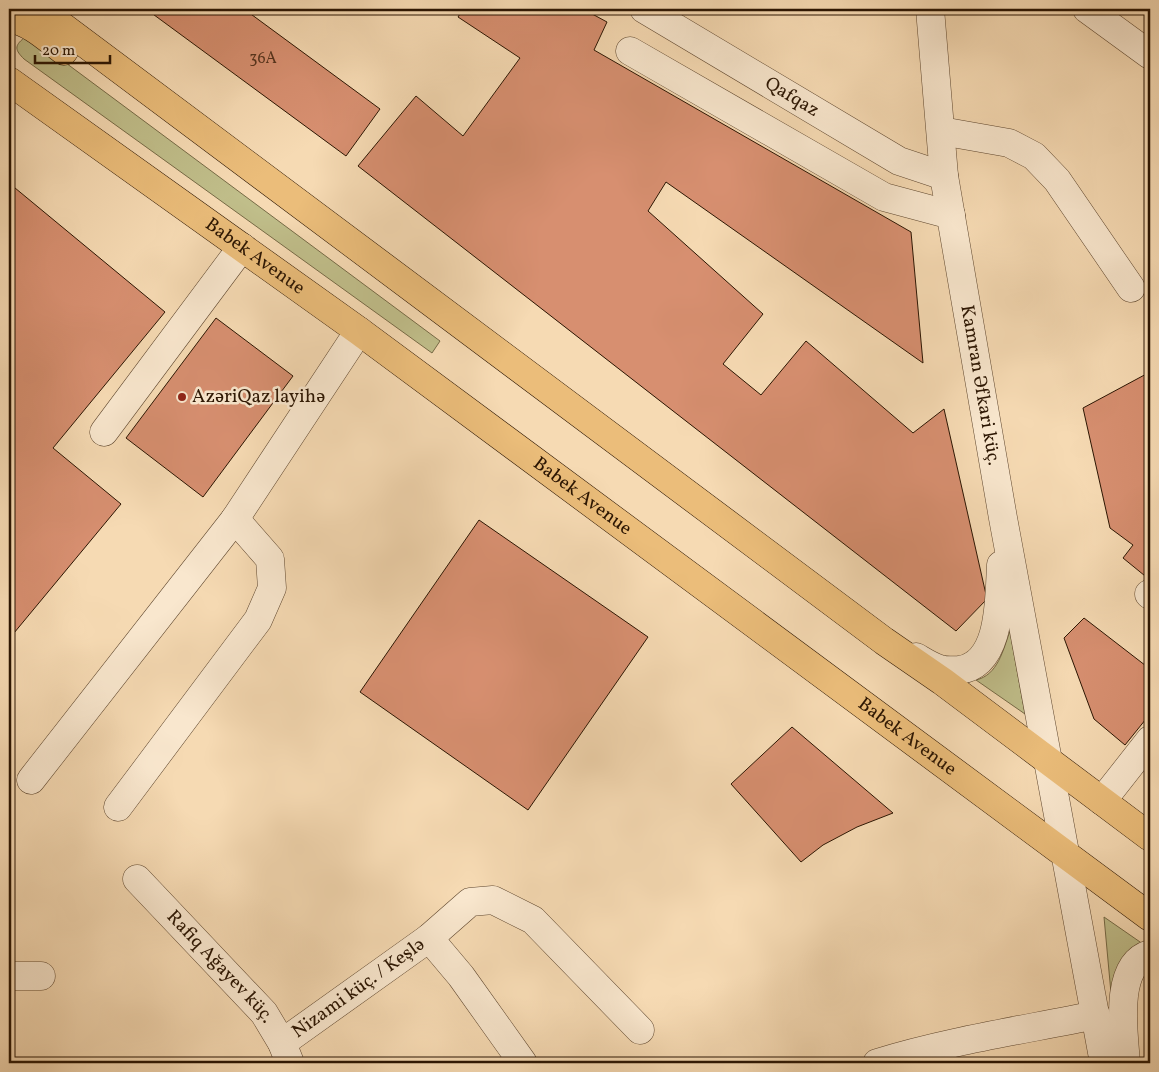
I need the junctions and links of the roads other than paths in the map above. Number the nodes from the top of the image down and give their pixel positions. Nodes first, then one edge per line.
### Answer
1 (39, 9) edge
2 (644, 9) edge
3 (930, 9) edge
4 (1087, 9) edge
5 (9, 18) edge
6 (1146, 45) edge
7 (630, 51) dead end
8 (9, 59) edge
9 (9, 81) edge
10 (941, 131) junction
11 (944, 176) junction
12 (173, 198) junction
13 (951, 216) junction
14 (242, 247) junction
15 (400, 278) junction
16 (1131, 288) dead end
17 (359, 331) junction
18 (104, 432) dead end
19 (1003, 518) junction
20 (235, 519) junction
21 (884, 641) junction
22 (1150, 740) edge
23 (1047, 761) junction
24 (31, 780) dead end
25 (1102, 800) junction
26 (118, 807) dead end
27 (1150, 837) edge
28 (1065, 854) junction
29 (137, 879) dead end
30 (1150, 917) edge
31 (429, 938) junction
32 (1150, 954) edge
33 (9, 976) edge
34 (41, 976) dead end
35 (1096, 1015) junction
36 (640, 1030) dead end
37 (286, 1053) edge
38 (523, 1063) edge
39 (877, 1063) edge
40 (1104, 1063) edge
41 (1126, 1063) edge

1 - 15 main road
2 - 11 street, Qafqaz
3 - 10 street, Kamran Əfkari küç.
4 - 6 street
5 - 15 main road
7 - 13 street
8 - 12 main road
9 - 12 main road, Babek Avenue
10 - 11 street, Kamran Əfkari küç.
10 - 16 street
11 - 13 street, Kamran Əfkari küç.
12 - 14 main road, Babek Avenue
13 - 19 street, Kamran Əfkari küç.
14 - 17 main road, Babek Avenue
14 - 18 street
15 - 21 main road
17 - 20 street
17 - 28 main road, Babek Avenue
19 - 21 street
19 - 23 street, Kamran Əfkari küç.
20 - 24 street
20 - 26 street
21 - 23 main road
22 - 25 street
23 - 25 main road
23 - 28 street, Kamran Əfkari küç.
25 - 27 main road
28 - 30 main road, Babek Avenue
28 - 35 street, Kamran Əfkari küç.
29 - 37 street, Rafiq Ağayev küç.
31 - 36 street
31 - 37 street, Nizami küç. / Keşlə
31 - 38 street, Nizami küç. / Keşlə
32 - 41 street
33 - 34 street
35 - 39 street
35 - 40 street, Kamran Əfkari küç.

